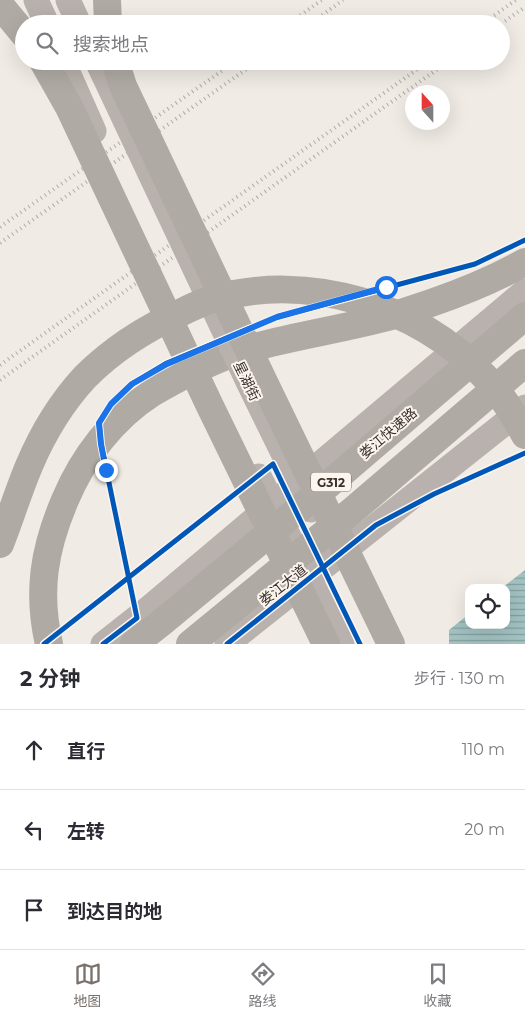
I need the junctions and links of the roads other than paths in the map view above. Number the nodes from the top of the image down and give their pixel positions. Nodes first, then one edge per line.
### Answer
1 (36, 0) edge
2 (68, 0) edge
3 (107, 0) edge
4 (0, 5) edge
5 (43, 15) edge
6 (76, 15) edge
7 (108, 15) edge
8 (15, 23) edge
9 (48, 70) edge
10 (68, 70) edge
11 (101, 70) edge
12 (118, 70) edge
13 (525, 262) edge
14 (525, 291) edge
15 (525, 316) edge
16 (525, 363) edge
17 (525, 407) edge
18 (525, 435) edge
19 (0, 544) edge
20 (49, 644) edge
21 (103, 644) edge
22 (134, 644) edge
23 (190, 644) edge
24 (227, 644) edge
25 (326, 644) edge
26 (342, 644) edge
27 (376, 644) edge
28 (391, 644) edge

1 - 5 main road
2 - 6 main road
3 - 7 highway
4 - 8 highway
9 - 25 highway, bridge
10 - 26 main road, bridge
11 - 27 main road, 星湖街, bridge
12 - 28 highway, bridge
13 - 20 highway, bridge
14 - 21 main road, G312
15 - 22 highway, 娄江快速路 / G312, bridge
16 - 23 highway, G312, bridge
17 - 24 main road, 娄江大道
18 - 19 highway, bridge

